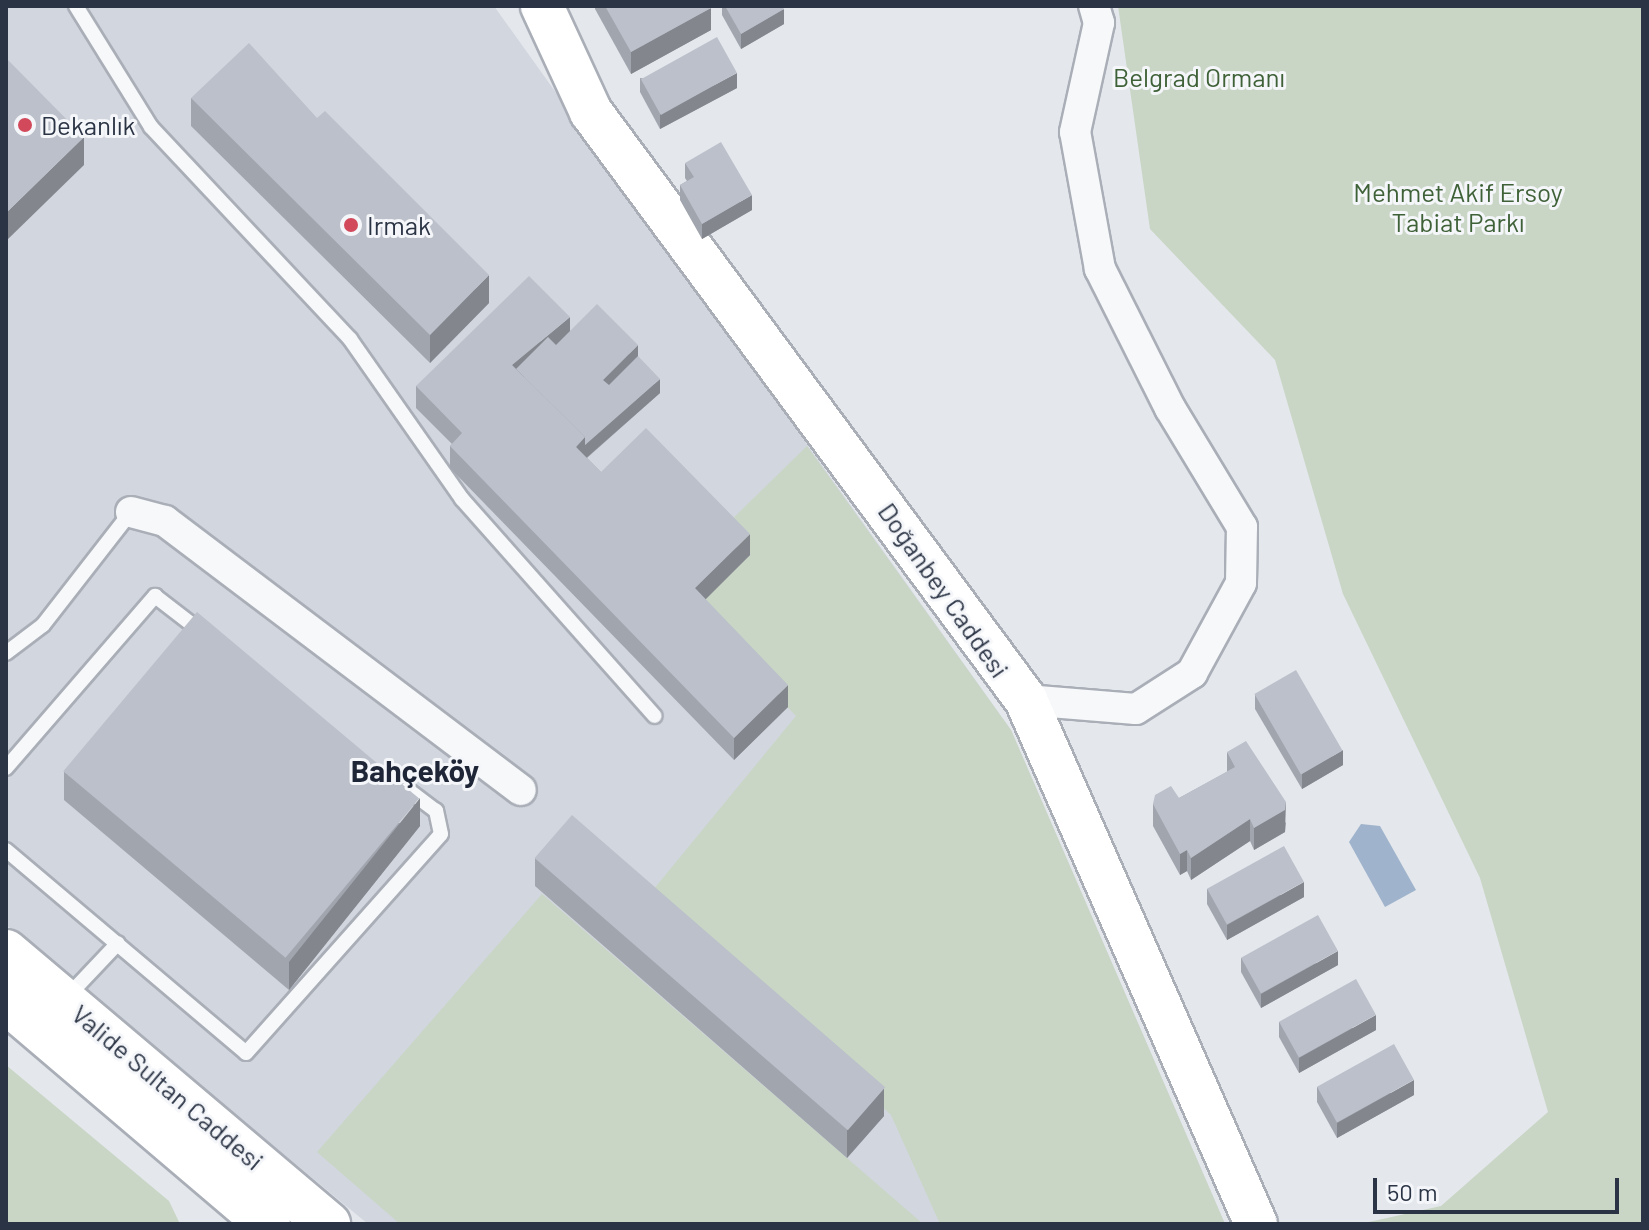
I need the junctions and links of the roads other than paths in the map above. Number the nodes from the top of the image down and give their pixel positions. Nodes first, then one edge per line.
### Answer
1 (76, 6) edge
2 (542, 6) edge
3 (1094, 6) edge
4 (131, 512) joint
5 (216, 643) edge
6 (6, 653) edge
7 (1026, 700) junction
8 (655, 716) dead end
9 (6, 768) edge
10 (387, 774) edge
11 (521, 790) dead end
12 (6, 850) edge
13 (118, 943) junction
14 (6, 952) edge
15 (64, 1000) junction
16 (6, 1001) edge
17 (266, 1223) edge
18 (328, 1224) edge
19 (1256, 1224) edge

1 - 8 lane
2 - 7 street, Doğanbey Caddesi
3 - 7 street
4 - 6 lane
4 - 11 street
5 - 9 lane
7 - 19 street, Doğanbey Caddesi
10 - 13 lane
12 - 13 lane
13 - 15 lane
14 - 15 main road, Valide Sultan Caddesi
15 - 18 main road, Valide Sultan Caddesi
16 - 17 main road, Valide Sultan Caddesi

